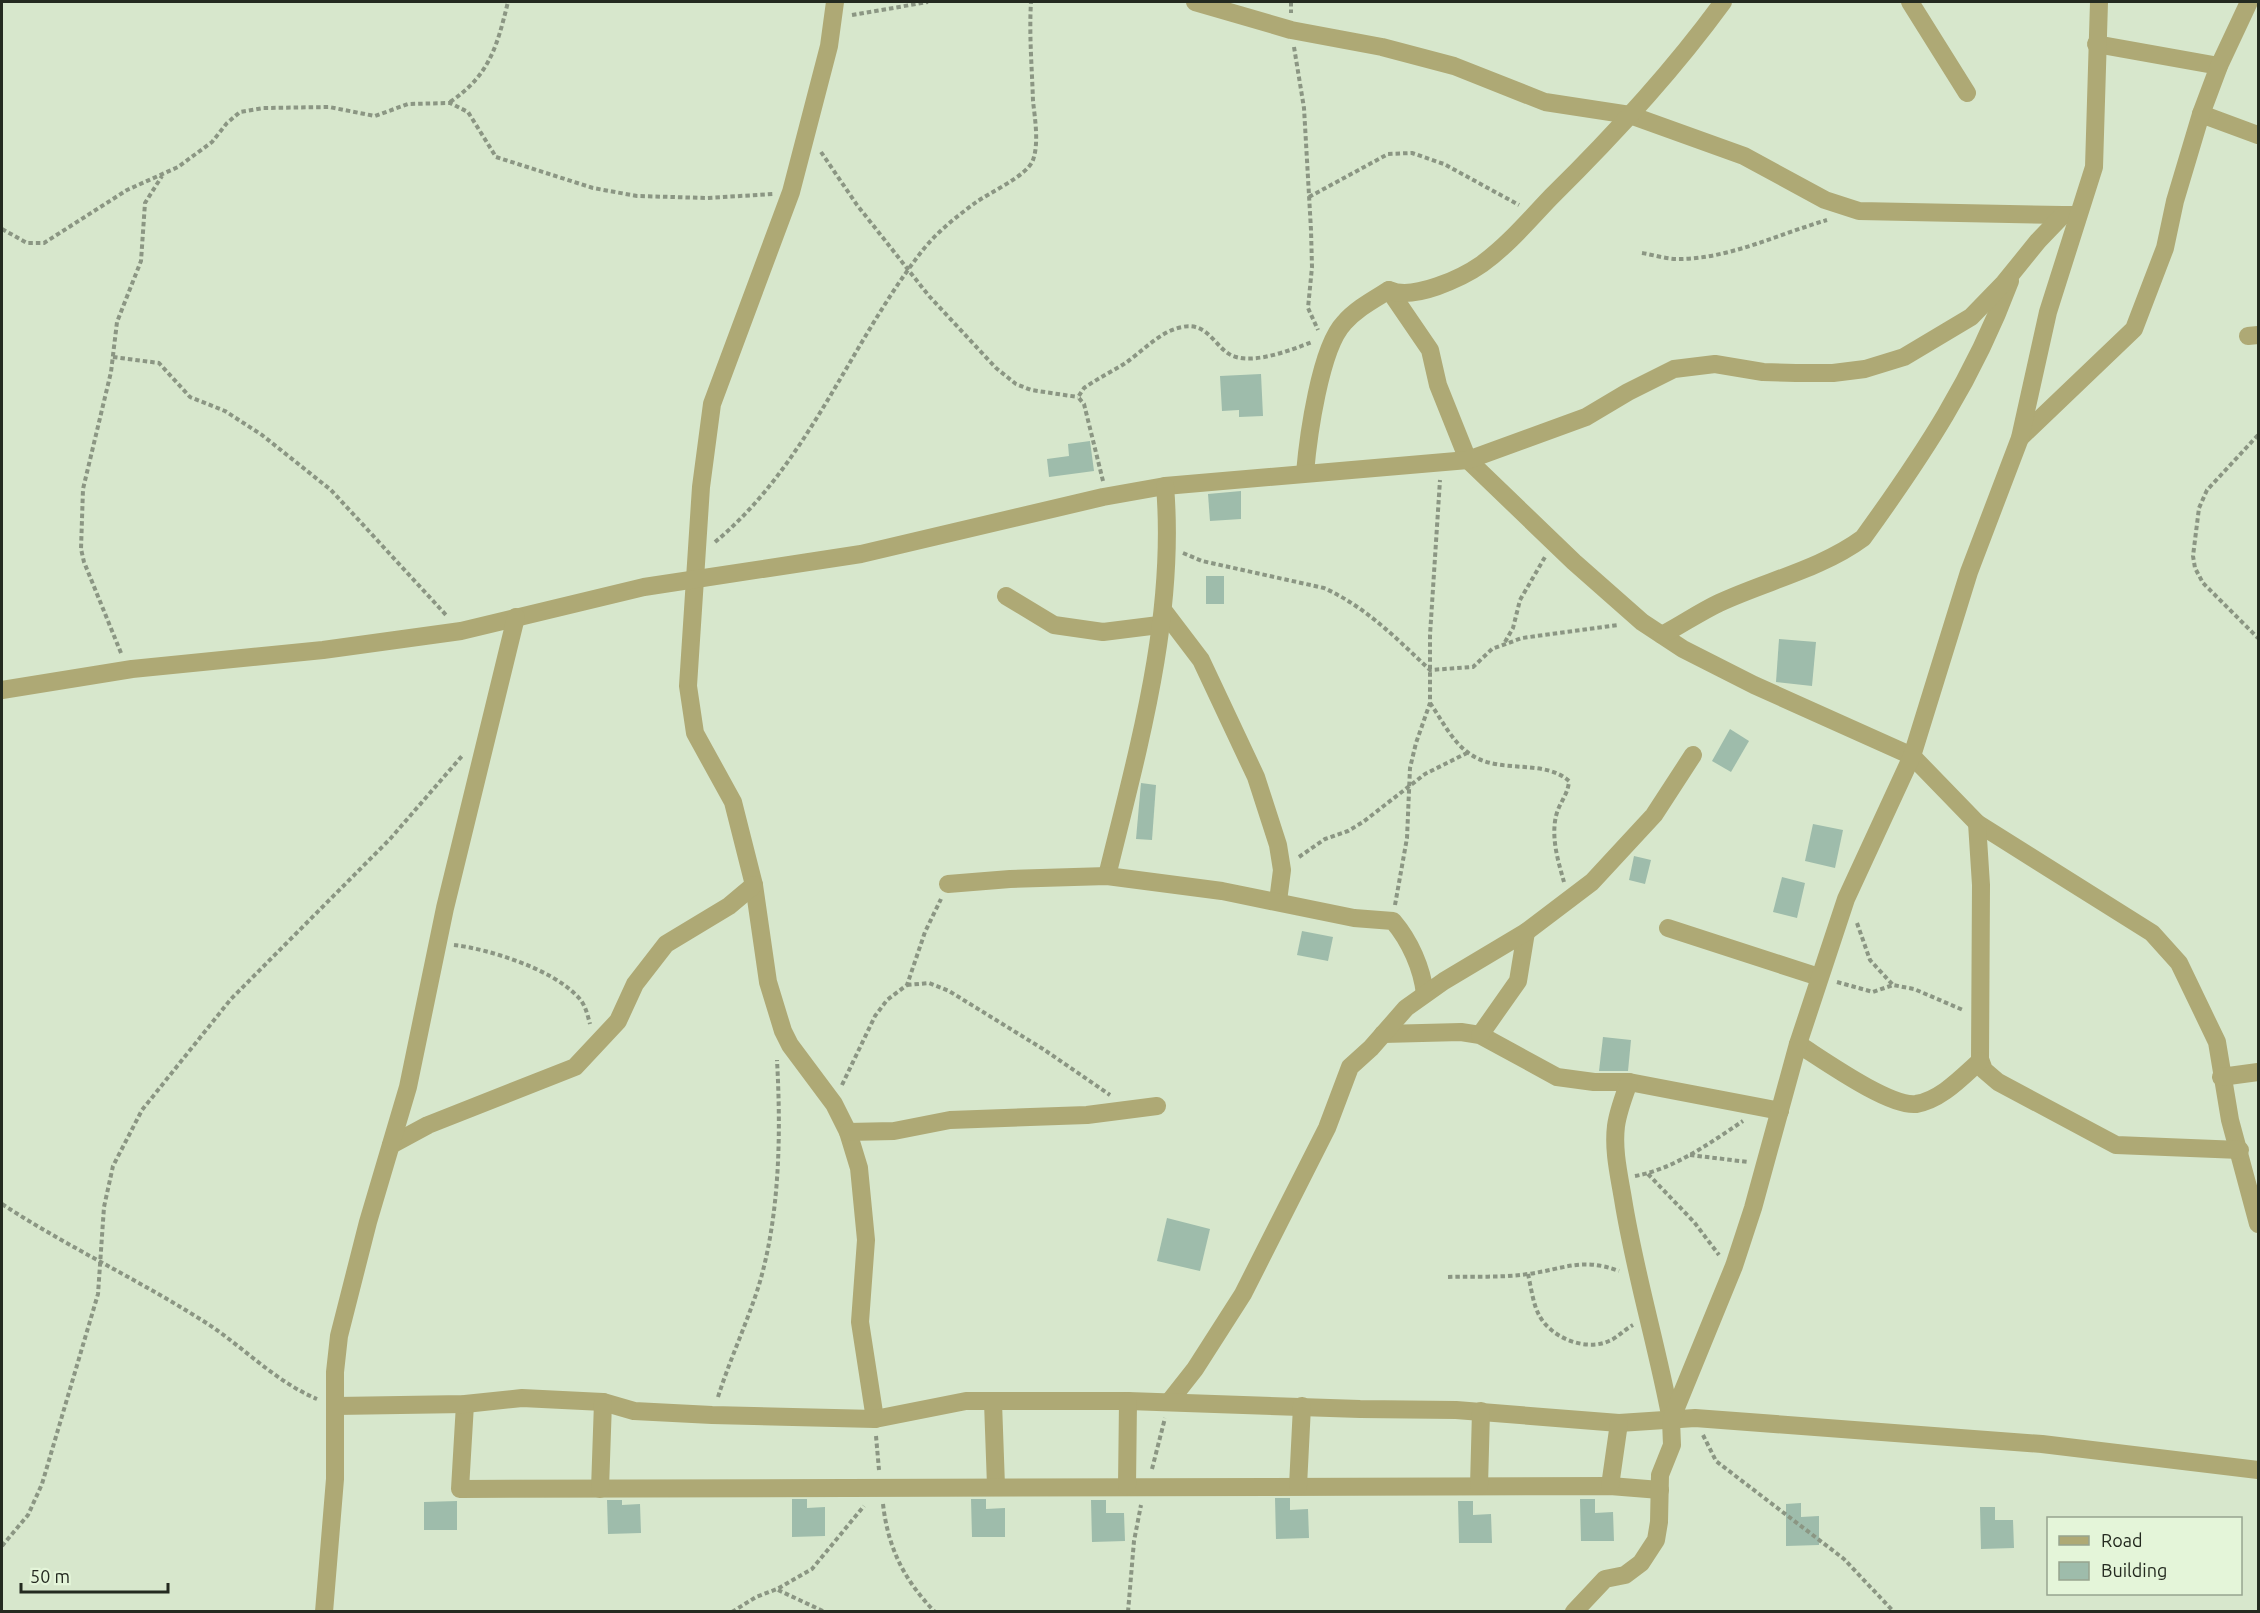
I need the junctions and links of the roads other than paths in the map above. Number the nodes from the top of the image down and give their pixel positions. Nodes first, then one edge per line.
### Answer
1 (1195, 2) edge
2 (1723, 2) edge
3 (1910, 2) edge
4 (2098, 2) edge
5 (2249, 2) edge
6 (834, 10) edge
7 (2096, 44) junction
8 (2219, 66) junction
9 (1967, 93) dead end
10 (2201, 114) junction
11 (1630, 115) junction
12 (2259, 135) edge
13 (2070, 215) junction
14 (2013, 272) junction
15 (1389, 291) junction
16 (2020, 438) junction
17 (1468, 460) junction
18 (1305, 473) junction
19 (1165, 486) junction
20 (695, 580) junction
21 (1006, 596) dead end
22 (516, 617) junction
23 (1161, 617) junction
24 (1662, 635) junction
25 (2, 690) edge
26 (1693, 754) dead end
27 (1912, 756) junction
28 (1977, 823) junction
29 (1107, 876) junction
30 (948, 884) road end
31 (754, 885) junction
32 (1278, 902) junction
33 (1668, 928) dead end
34 (1526, 932) junction
35 (1819, 977) junction
36 (1425, 994) junction
37 (1383, 1034) junction
38 (1480, 1035) junction
39 (1798, 1044) junction
40 (1980, 1061) junction
41 (2259, 1072) edge
42 (2221, 1077) junction
43 (1629, 1082) junction
44 (1157, 1106) dead end
45 (1771, 1109) junction
46 (848, 1132) junction
47 (391, 1145) junction
48 (2240, 1149) junction
49 (2259, 1224) edge
50 (1128, 1401) junction
51 (603, 1402) junction
52 (993, 1402) junction
53 (1169, 1402) junction
54 (465, 1404) junction
55 (1302, 1406) junction
56 (336, 1407) junction
57 (1481, 1411) junction
58 (875, 1419) junction
59 (1671, 1420) junction
60 (1619, 1423) junction
61 (2259, 1470) edge
62 (996, 1486) junction
63 (1127, 1486) junction
64 (1298, 1486) junction
65 (1479, 1486) junction
66 (1610, 1486) junction
67 (600, 1489) junction
68 (1659, 1490) junction
69 (324, 1611) edge
70 (1574, 1611) edge

1 - 11 street
2 - 11 street
3 - 9 street
4 - 7 street
5 - 8 street
6 - 20 street
7 - 8 street
7 - 13 street
8 - 10 street
10 - 12 street
10 - 16 street
11 - 13 street
11 - 15 street
13 - 14 street
13 - 16 street
14 - 17 street
14 - 24 street
15 - 17 street
15 - 18 street
16 - 27 street
17 - 18 street
17 - 24 street
18 - 19 street
19 - 20 street
19 - 23 street
20 - 22 street
20 - 31 street
21 - 23 street
22 - 25 street
22 - 47 street
23 - 29 street
23 - 32 street
24 - 27 street
26 - 34 street
27 - 28 street
27 - 35 street
28 - 40 street
28 - 42 street
29 - 30 street
29 - 32 street
31 - 46 street
31 - 47 street
32 - 36 street
33 - 35 street
34 - 36 street
34 - 38 street
35 - 39 street
36 - 37 street
37 - 38 street
37 - 53 street
38 - 43 street
39 - 40 street
39 - 45 street
40 - 48 street
41 - 42 street
42 - 48 street
43 - 45 street
43 - 59 street
44 - 46 street
45 - 59 street
46 - 58 street
47 - 56 street
48 - 49 street
50 - 52 street
50 - 53 street
50 - 63 street
51 - 54 street
51 - 58 street
51 - 67 street
52 - 58 street
52 - 62 street
53 - 55 street
54 - 56 street
54 - 67 street
55 - 57 street
55 - 64 street
56 - 69 street
57 - 60 street
57 - 65 street
59 - 60 street
59 - 61 street
59 - 68 street
60 - 66 street
62 - 63 street
62 - 67 street
63 - 64 street
64 - 65 street
65 - 66 street
66 - 68 street
68 - 70 street

